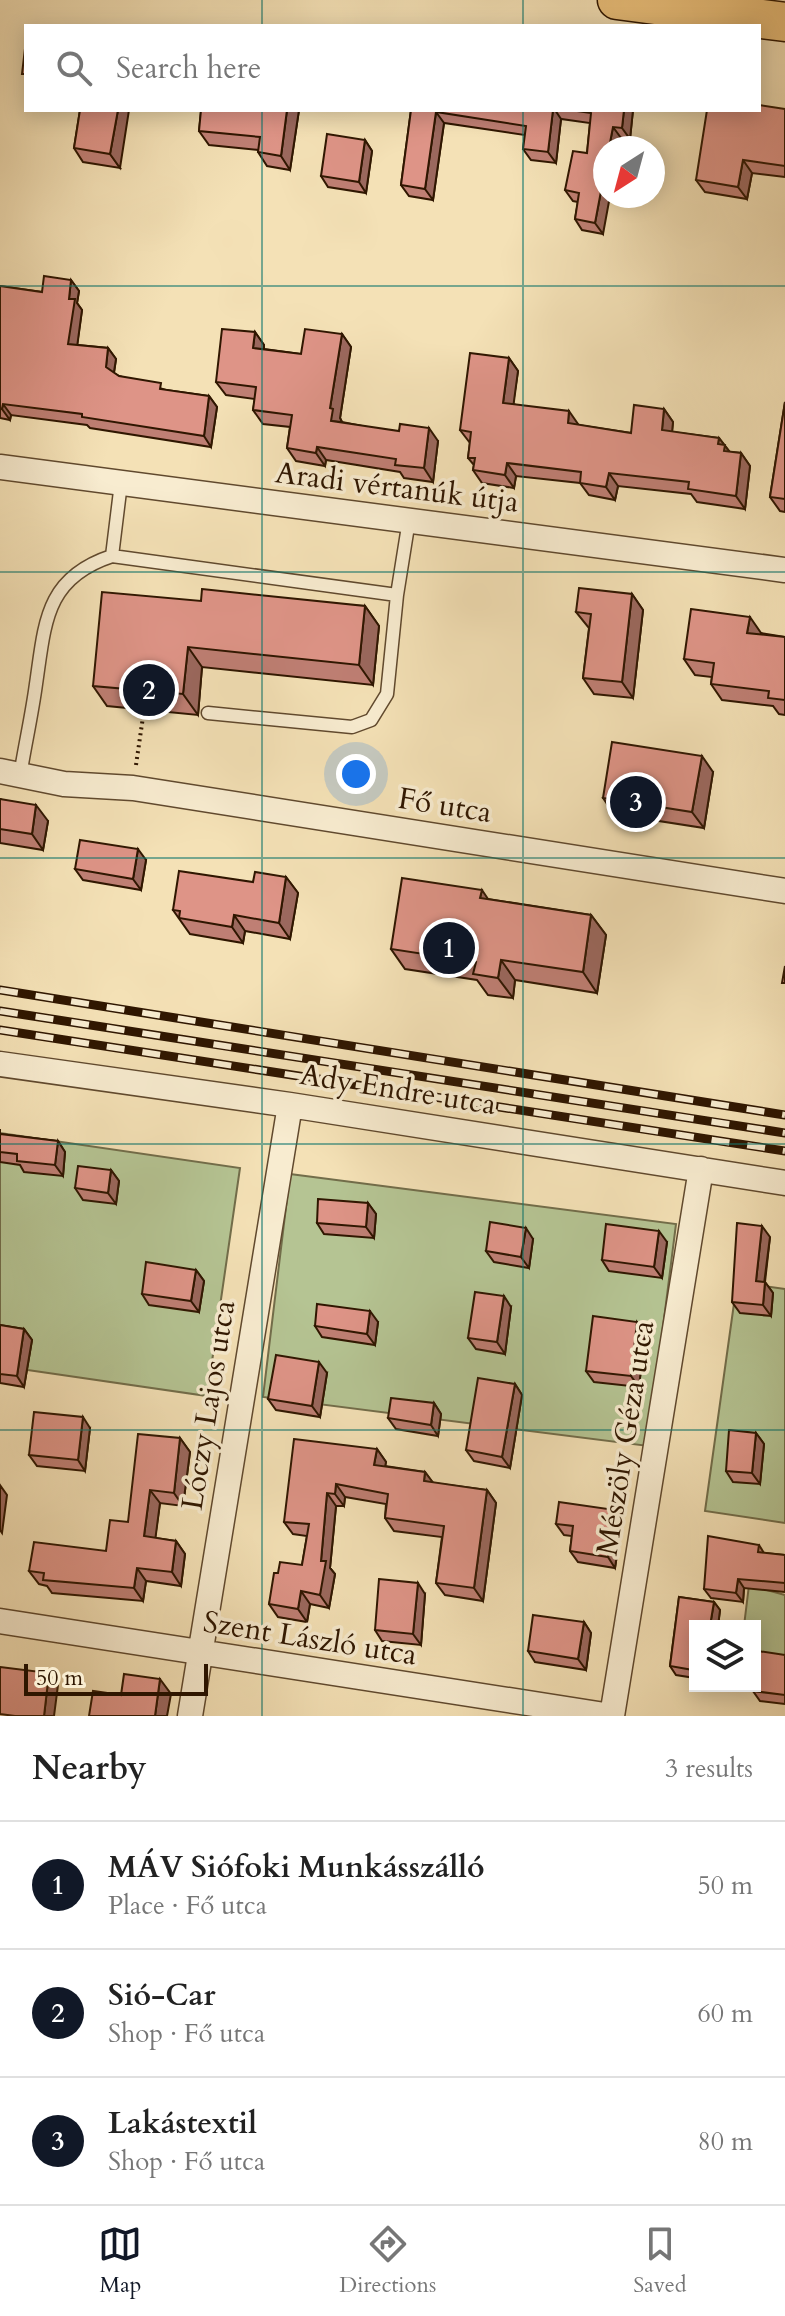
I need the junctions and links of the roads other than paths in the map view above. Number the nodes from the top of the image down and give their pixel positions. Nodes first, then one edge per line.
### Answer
1 (617, 0) edge
2 (785, 22) edge
3 (0, 467) edge
4 (121, 483) junction
5 (409, 520) junction
6 (112, 556) junction
7 (785, 570) edge
8 (397, 595) junction
9 (208, 713) dead end
10 (10, 773) edge
11 (785, 891) edge
12 (0, 1064) edge
13 (290, 1105) junction
14 (701, 1169) junction
15 (785, 1183) edge
16 (0, 1621) edge
17 (199, 1654) junction
18 (190, 1716) edge
19 (612, 1716) edge

1 - 2 main road
3 - 4 street, Aradi vértanúk útja
4 - 5 street, Aradi vértanúk útja
4 - 6 lane
5 - 7 street, Aradi vértanúk útja
5 - 8 lane
6 - 8 lane
6 - 10 lane
8 - 9 lane
10 - 11 street, Fő utca
12 - 13 street, Ady Endre utca
13 - 14 street, Ady Endre utca
13 - 17 street, Lóczy Lajos utca
14 - 15 street, Ady Endre utca
14 - 19 street, Mészöly Géza utca
16 - 17 street, Szent László utca
17 - 18 street, Lóczy Lajos utca
17 - 19 street, Szent László utca

